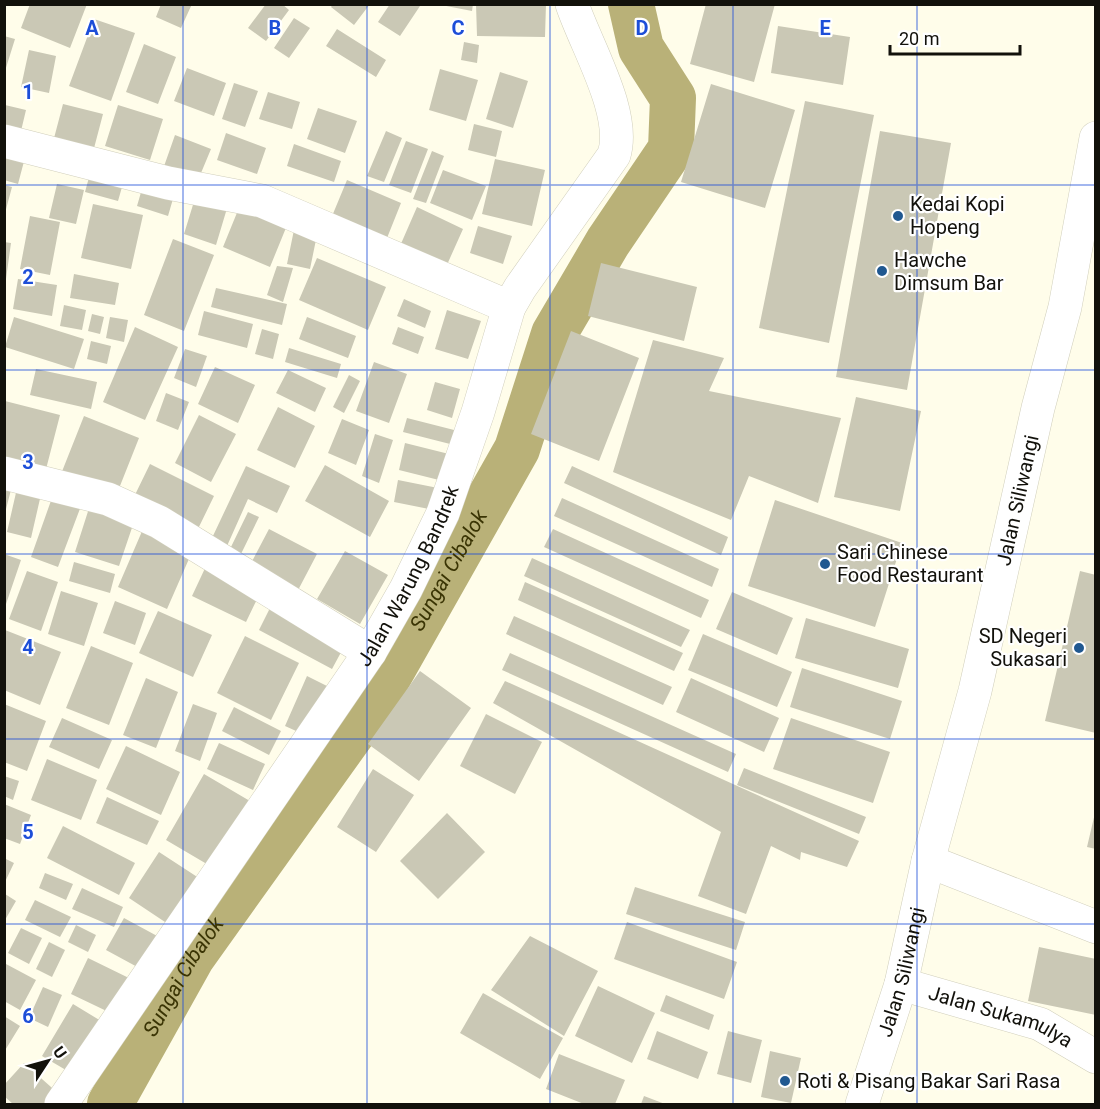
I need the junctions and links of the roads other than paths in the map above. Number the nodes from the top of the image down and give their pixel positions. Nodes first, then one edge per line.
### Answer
1 (572, 4) edge
2 (1095, 138) edge
3 (4, 141) edge
4 (509, 307) junction
5 (4, 473) edge
6 (370, 652) junction
7 (928, 861) junction
8 (1095, 927) edge
9 (901, 984) junction
10 (1095, 1057) edge
11 (61, 1104) edge
12 (862, 1104) edge

1 - 4 street, Jalan Warung Bandrek
2 - 7 street, Jalan Siliwangi
3 - 4 street
4 - 6 street, Jalan Warung Bandrek
5 - 6 street
6 - 11 street, Jalan Warung Bandrek
7 - 8 street
7 - 9 street, Jalan Siliwangi
9 - 10 street, Jalan Sukamulya
9 - 12 street, Jalan Siliwangi

